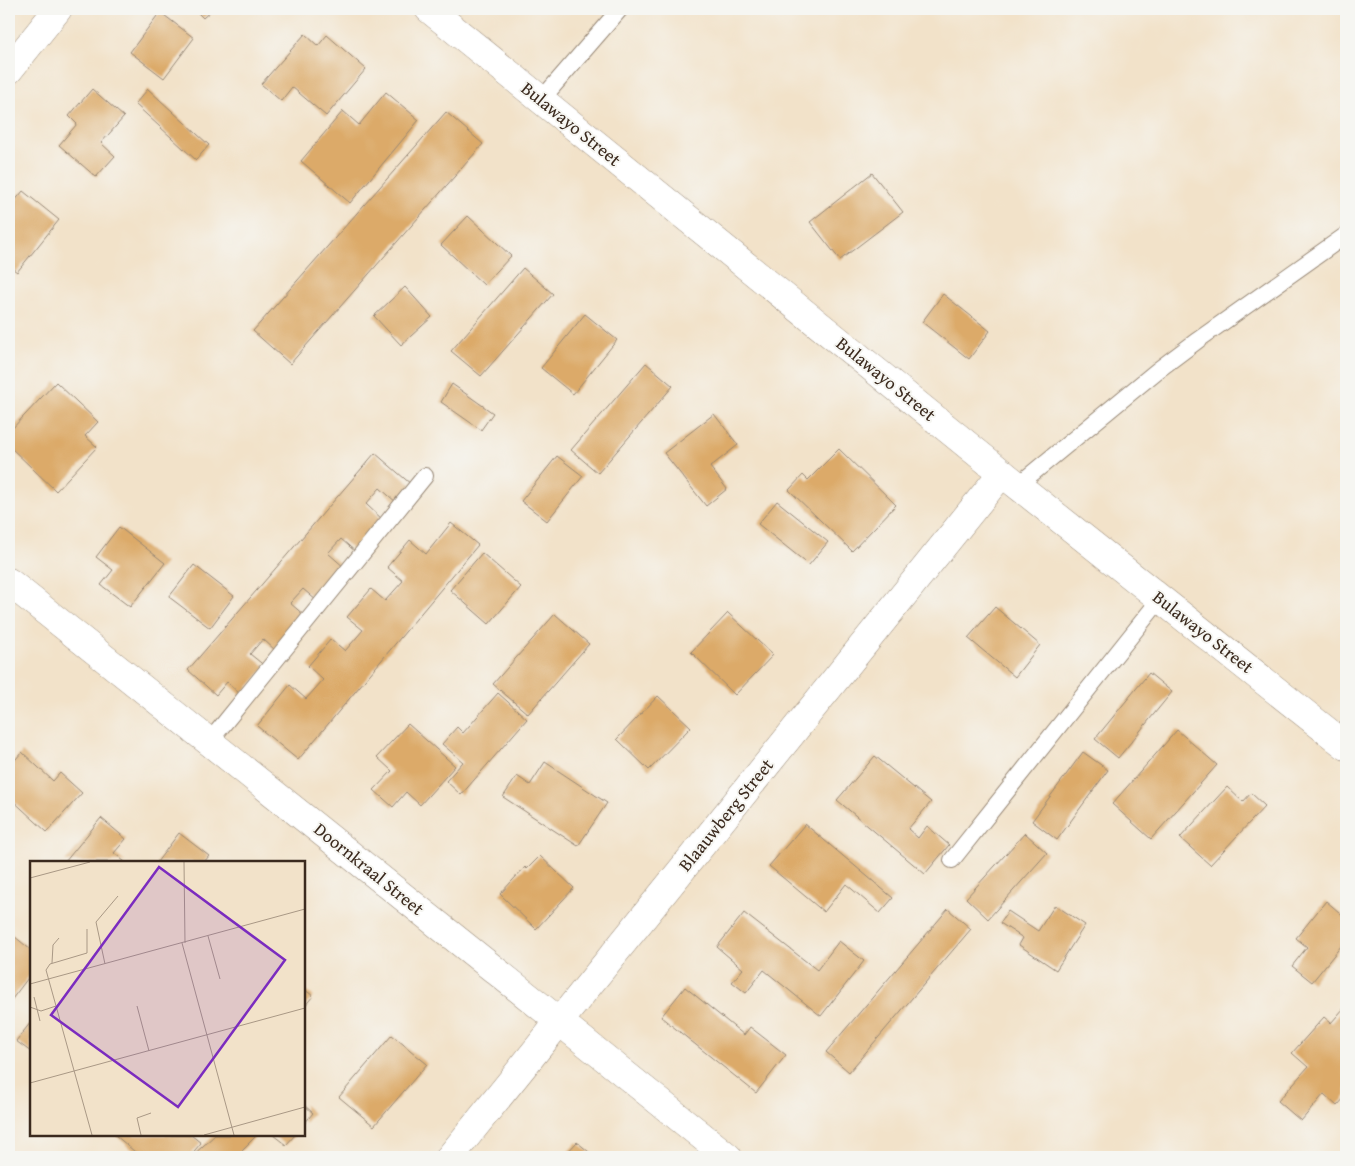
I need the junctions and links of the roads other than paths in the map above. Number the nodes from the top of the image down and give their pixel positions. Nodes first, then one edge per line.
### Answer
1 (58, 9) edge
2 (429, 9) edge
3 (620, 9) edge
4 (9, 70) edge
5 (541, 100) junction
6 (1346, 235) edge
7 (425, 476) dead end
8 (1010, 479) junction
9 (9, 582) edge
10 (1161, 598) junction
11 (209, 742) junction
12 (1346, 746) edge
13 (952, 860) dead end
14 (560, 1022) junction
15 (450, 1157) edge
16 (728, 1157) edge

1 - 4 street
2 - 5 street, Bulawayo Street
3 - 5 lane
5 - 8 street, Bulawayo Street
6 - 8 lane
7 - 11 lane
8 - 10 street, Bulawayo Street
8 - 14 street, Blaauwberg Street
9 - 11 street, Doornkraal Street
10 - 12 street, Bulawayo Street
10 - 13 lane
11 - 14 street, Doornkraal Street
14 - 15 street, Blaauwberg Street
14 - 16 street, Doornkraal Street

